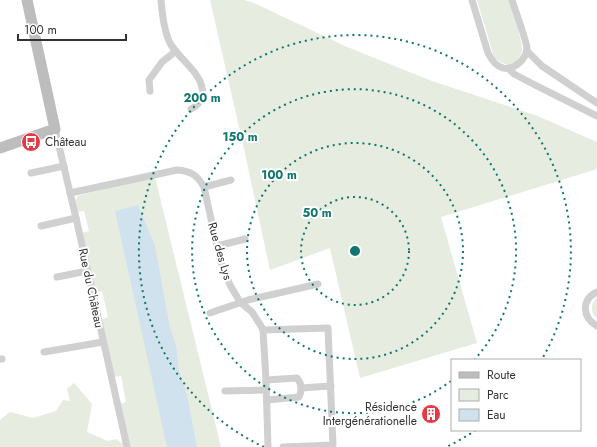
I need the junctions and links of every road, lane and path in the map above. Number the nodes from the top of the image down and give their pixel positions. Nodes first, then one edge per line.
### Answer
1 (27, 0) edge
2 (161, 0) edge
3 (472, 0) edge
4 (512, 0) edge
5 (176, 51) junction
6 (527, 51) junction
7 (508, 68) junction
8 (150, 91) dead end
9 (597, 103) edge
10 (190, 109) dead end
11 (597, 116) edge
12 (55, 129) junction
13 (0, 148) edge
14 (64, 166) junction
15 (31, 173) dead end
16 (231, 180) dead end
17 (204, 187) junction
18 (70, 194) junction
19 (76, 218) junction
20 (41, 226) dead end
21 (245, 239) dead end
22 (217, 246) junction
23 (87, 271) junction
24 (58, 278) dead end
25 (318, 284) dead end
26 (597, 292) edge
27 (240, 302) junction
28 (210, 313) dead end
29 (597, 326) edge
30 (263, 330) junction
31 (103, 342) junction
32 (44, 352) dead end
33 (266, 380) junction
34 (331, 386) junction
35 (301, 388) junction
36 (266, 390) junction
37 (225, 391) dead end
38 (267, 400) junction
39 (127, 447) edge
40 (268, 447) edge
41 (283, 447) edge

1 - 12 main road
2 - 5 street
3 - 7 street
4 - 6 street
5 - 8 street
5 - 10 street
6 - 7 street
6 - 9 street
7 - 11 street
12 - 13 main road
12 - 14 street, Rue du Château
14 - 15 street
14 - 18 street, Rue du Château
16 - 17 street
17 - 18 street
17 - 22 street, Rue des Lys
18 - 19 street, Rue du Château
19 - 20 street
19 - 23 street, Rue du Château
21 - 22 street
22 - 27 street, Rue des Lys
23 - 24 street
23 - 31 street, Rue du Château
25 - 27 street
26 - 29 street
27 - 28 street
27 - 30 street, Rue des Lys
30 - 33 street, Rue des Lys
30 - 34 street
31 - 32 street
31 - 39 street, Rue du Château
33 - 35 street
33 - 36 street, Rue des Lys
34 - 35 street
34 - 41 street
35 - 38 street
36 - 37 street
36 - 38 street, Rue des Lys
38 - 40 street, Rue des Lys

